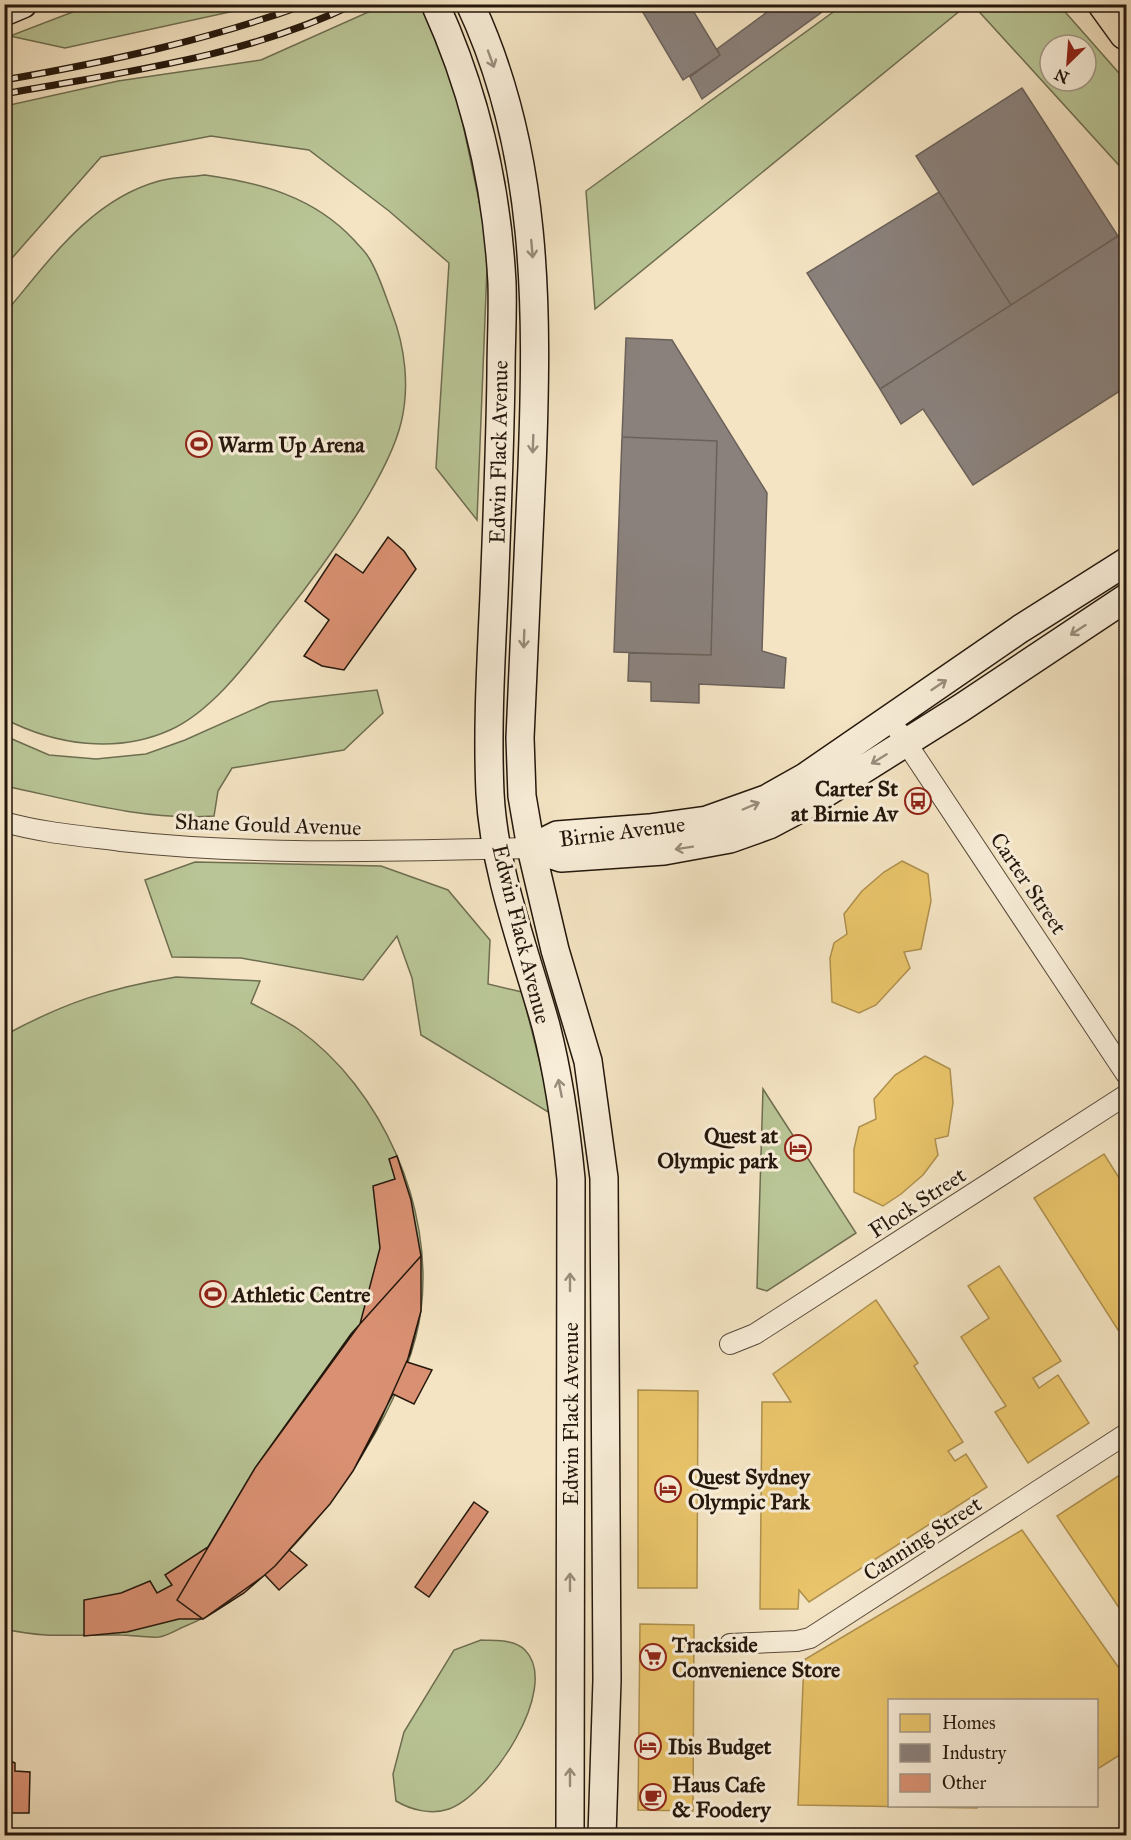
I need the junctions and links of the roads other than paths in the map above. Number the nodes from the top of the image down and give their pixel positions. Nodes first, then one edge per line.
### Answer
1 (23, 4) edge
2 (435, 4) edge
3 (470, 4) edge
4 (1105, 4) edge
5 (4, 12) edge
6 (1126, 33) edge
7 (506, 106) junction
8 (475, 115) junction
9 (1126, 562) edge
10 (1126, 598) edge
11 (891, 719) junction
12 (906, 741) junction
13 (4, 822) edge
14 (710, 831) junction
15 (500, 849) junction
16 (531, 849) junction
17 (1126, 1074) edge
18 (1126, 1095) edge
19 (730, 1344) dead end
20 (1126, 1434) edge
21 (729, 1644) dead end
22 (570, 1836) edge
23 (602, 1836) edge

1 - 5 street
2 - 8 street, Edwin Flack Avenue
3 -> 7 street, Edwin Flack Avenue
4 - 6 highway
7 - 8 street
7 -> 16 street, Edwin Flack Avenue
8 - 15 street, Edwin Flack Avenue
11 -> 9 street, Birnie Avenue
10 -> 12 street, Birnie Avenue
11 - 12 street, Carter Street
14 -> 11 street, Birnie Avenue
12 -> 14 street, Birnie Avenue
12 - 17 street, Carter Street
13 - 15 street, Shane Gould Avenue
14 - 16 street, Birnie Avenue
15 - 16 street, Shane Gould Avenue
22 -> 15 street, Edwin Flack Avenue
16 - 23 street, Edwin Flack Avenue
18 - 19 street, Flock Street
20 - 21 street, Canning Street

